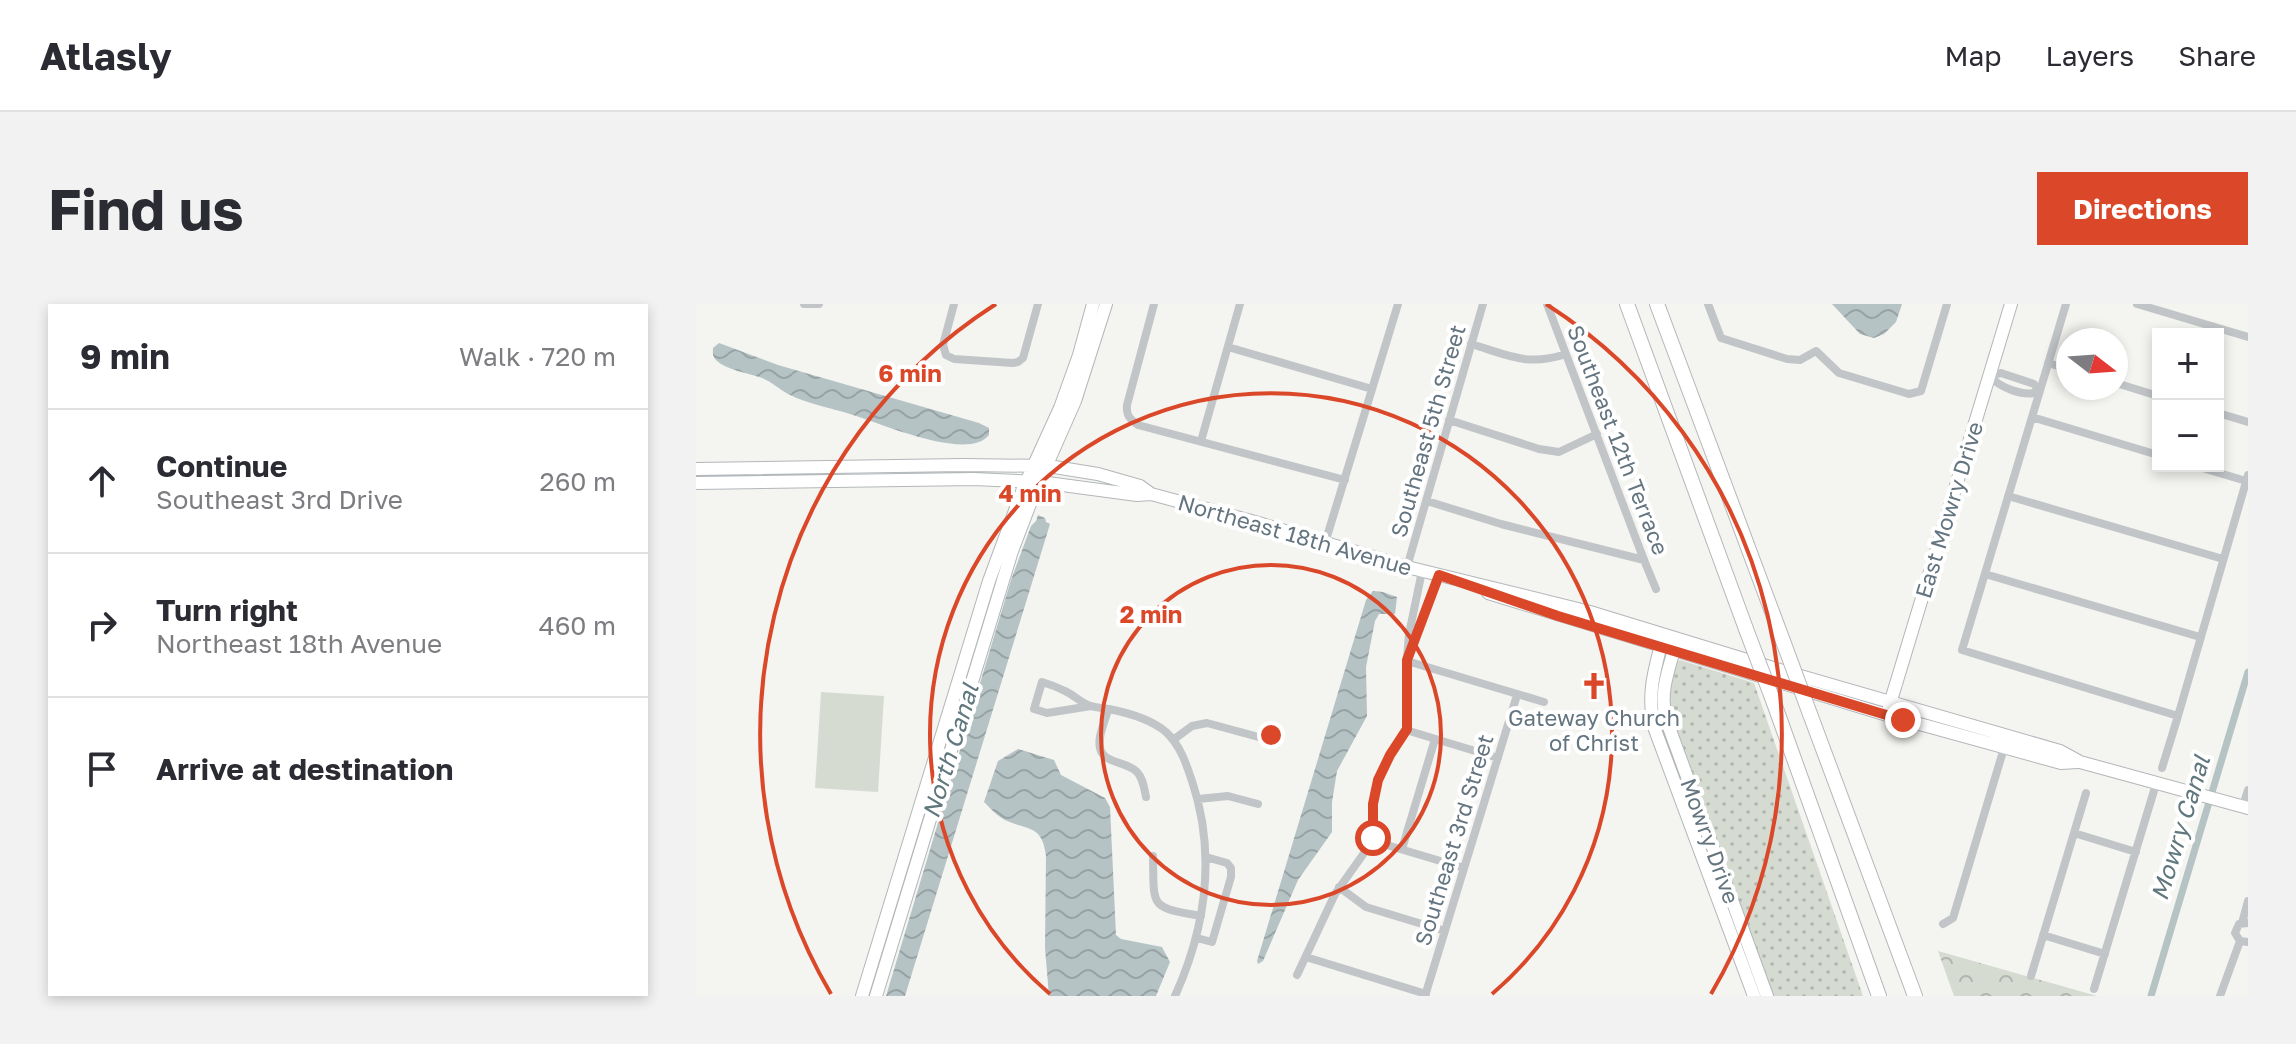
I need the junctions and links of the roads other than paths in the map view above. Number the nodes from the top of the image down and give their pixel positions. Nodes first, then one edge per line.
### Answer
1 (804, 304) edge
2 (819, 304) edge
3 (954, 304) edge
4 (1038, 304) edge
5 (1093, 304) edge
6 (1106, 304) edge
7 (1154, 304) edge
8 (1240, 304) edge
9 (1398, 304) edge
10 (1483, 304) edge
11 (1547, 304) edge
12 (1627, 304) edge
13 (1657, 304) edge
14 (1708, 304) edge
15 (1947, 304) edge
16 (2010, 304) edge
17 (2066, 304) edge
18 (2137, 304) edge
19 (2248, 337) edge
20 (1471, 344) junction
21 (1228, 347) junction
22 (1566, 354) junction
23 (2048, 363) junction
24 (2056, 365) edge
25 (1989, 376) junction
26 (2016, 378) junction
27 (2128, 387) edge
28 (1372, 389) junction
29 (2013, 390) junction
30 (2039, 392) junction
31 (2152, 394) edge
32 (2224, 415) edge
33 (2032, 417) junction
34 (1449, 420) junction
35 (2248, 422) edge
36 (1597, 434) junction
37 (1201, 441) junction
38 (2152, 453) edge
39 (893, 466) junction
40 (1041, 466) junction
41 (822, 467) junction
42 (696, 469) edge
43 (1074, 469) junction
44 (2222, 472) edge
45 (2247, 478) edge
46 (909, 480) junction
47 (1345, 480) junction
48 (810, 481) junction
49 (1034, 481) junction
50 (696, 483) edge
51 (1070, 485) junction
52 (1151, 494) junction
53 (2008, 496) junction
54 (1427, 501) junction
55 (1325, 543) junction
56 (2223, 559) junction
57 (1644, 560) junction
58 (1407, 567) junction
59 (1422, 571) junction
60 (1985, 574) junction
61 (1439, 575) junction
62 (1656, 589) dead end
63 (2200, 637) junction
64 (1669, 642) junction
65 (1408, 657) junction
66 (961, 677) junction
67 (970, 687) junction
68 (1517, 695) junction
69 (1544, 702) dead end
70 (1091, 706) junction
71 (1108, 709) junction
72 (1889, 709) junction
73 (2178, 716) junction
74 (1406, 730) junction
75 (1435, 739) junction
76 (1173, 740) junction
77 (1277, 742) dead end
78 (2004, 748) junction
79 (1498, 758) junction
80 (2080, 762) junction
81 (2162, 768) dead end
82 (2156, 784) junction
83 (2248, 790) edge
84 (2086, 793) dead end
85 (1146, 797) dead end
86 (1198, 799) junction
87 (1258, 804) dead end
88 (2246, 807) edge
89 (2074, 833) junction
90 (1374, 839) junction
91 (1402, 849) junction
92 (2136, 852) junction
93 (1153, 856) dead end
94 (1206, 857) junction
95 (1464, 868) junction
96 (1339, 887) junction
97 (2248, 901) edge
98 (1201, 916) junction
99 (2245, 923) edge
100 (1943, 924) dead end
101 (1445, 931) junction
102 (2043, 935) junction
103 (1197, 938) junction
104 (2244, 941) edge
105 (2105, 954) junction
106 (1306, 957) junction
107 (1297, 975) dead end
108 (2031, 976) dead end
109 (2094, 989) dead end
110 (1426, 995) edge
111 (862, 996) edge
112 (876, 996) edge
113 (1175, 996) edge
114 (1754, 996) edge
115 (1767, 996) edge
116 (1879, 996) edge
117 (1915, 996) edge
118 (2220, 996) edge

1 - 2 street
3 - 4 street
5 - 40 street
6 - 40 street
7 - 37 street
8 - 21 street
9 - 28 street
10 - 20 street, Southeast 5th Street
11 - 22 street, Southeast 12th Terrace
12 - 116 highway, bridge
13 - 117 highway, bridge
14 - 15 street
16 - 25 street, East Mowry Drive
17 - 23 street
18 - 19 street
20 - 22 street
20 - 34 street, Southeast 5th Street
21 - 28 street
21 - 37 street
22 - 36 street, Southeast 12th Terrace
23 - 24 street
23 - 30 street
25 - 26 street
25 - 29 street
25 - 72 street, East Mowry Drive
26 - 29 street
26 - 30 street
27 - 31 street
28 - 47 street
29 - 30 street
30 - 33 street
32 - 35 street
33 - 38 street
33 - 53 street
34 - 36 street
34 - 54 street, Southeast 5th Street
36 - 57 street, Southeast 12th Terrace
37 - 47 street
39 - 40 street, Northeast 18th Avenue
39 - 41 street, Northeast 18th Avenue
39 - 46 street
40 - 43 street, Northeast 18th Avenue
40 - 49 street
41 - 42 street, Northeast 18th Avenue
41 - 48 street
43 - 51 street
43 - 52 street, Northeast 18th Avenue
44 - 45 street
45 - 56 street
46 - 48 street, Northeast 18th Avenue
46 - 49 street, Northeast 18th Avenue
47 - 55 street
48 - 50 street, Northeast 18th Avenue
49 - 51 street, Northeast 18th Avenue
49 - 66 street
49 - 67 street
51 - 52 street, Northeast 18th Avenue
52 - 55 street, Northeast 18th Avenue
53 - 56 street
53 - 60 street
54 - 57 street
54 - 58 street, Southeast 5th Street
55 - 58 street, Northeast 18th Avenue
56 - 63 street
57 - 62 street, Southeast 12th Terrace
58 - 59 street, Northeast 18th Avenue
59 - 61 street, Northeast 18th Avenue
59 - 65 street
60 - 63 street
60 - 73 street
61 - 64 street, Northeast 18th Avenue
61 - 65 street
63 - 73 street
64 - 72 street, Northeast 18th Avenue
64 - 114 street
64 - 115 street, Mowry Drive
65 - 68 street
65 - 74 street
66 - 67 street
66 - 111 street
67 - 112 street
68 - 69 street
68 - 79 street, Southeast 3rd Street
70 - 70 street
70 - 71 street
71 - 76 street
71 - 85 street
72 - 78 street, Northeast 18th Avenue
72 - 80 street, Northeast 18th Avenue
73 - 81 street
74 - 75 street
74 - 90 street
75 - 79 street
75 - 91 street
76 - 77 street
76 - 86 street
78 - 80 street, Northeast 18th Avenue
78 - 100 street
79 - 95 street, Southeast 3rd Street
80 - 82 street, Northeast 18th Avenue
82 - 88 street, Northeast 18th Avenue
82 - 92 street
83 - 88 street
84 - 89 street
86 - 87 street
86 - 94 street
89 - 92 street
89 - 102 street
90 - 91 street
90 - 96 street
91 - 95 street
92 - 105 street
93 - 98 street
94 - 98 street
94 - 103 street
95 - 101 street, Southeast 3rd Street
96 - 101 street
96 - 106 street
97 - 99 street
98 - 103 street
99 - 104 street
101 - 110 street, Southeast 3rd Street
102 - 105 street
102 - 108 street
103 - 113 street
104 - 118 street
105 - 109 street
106 - 107 street
106 - 110 street

